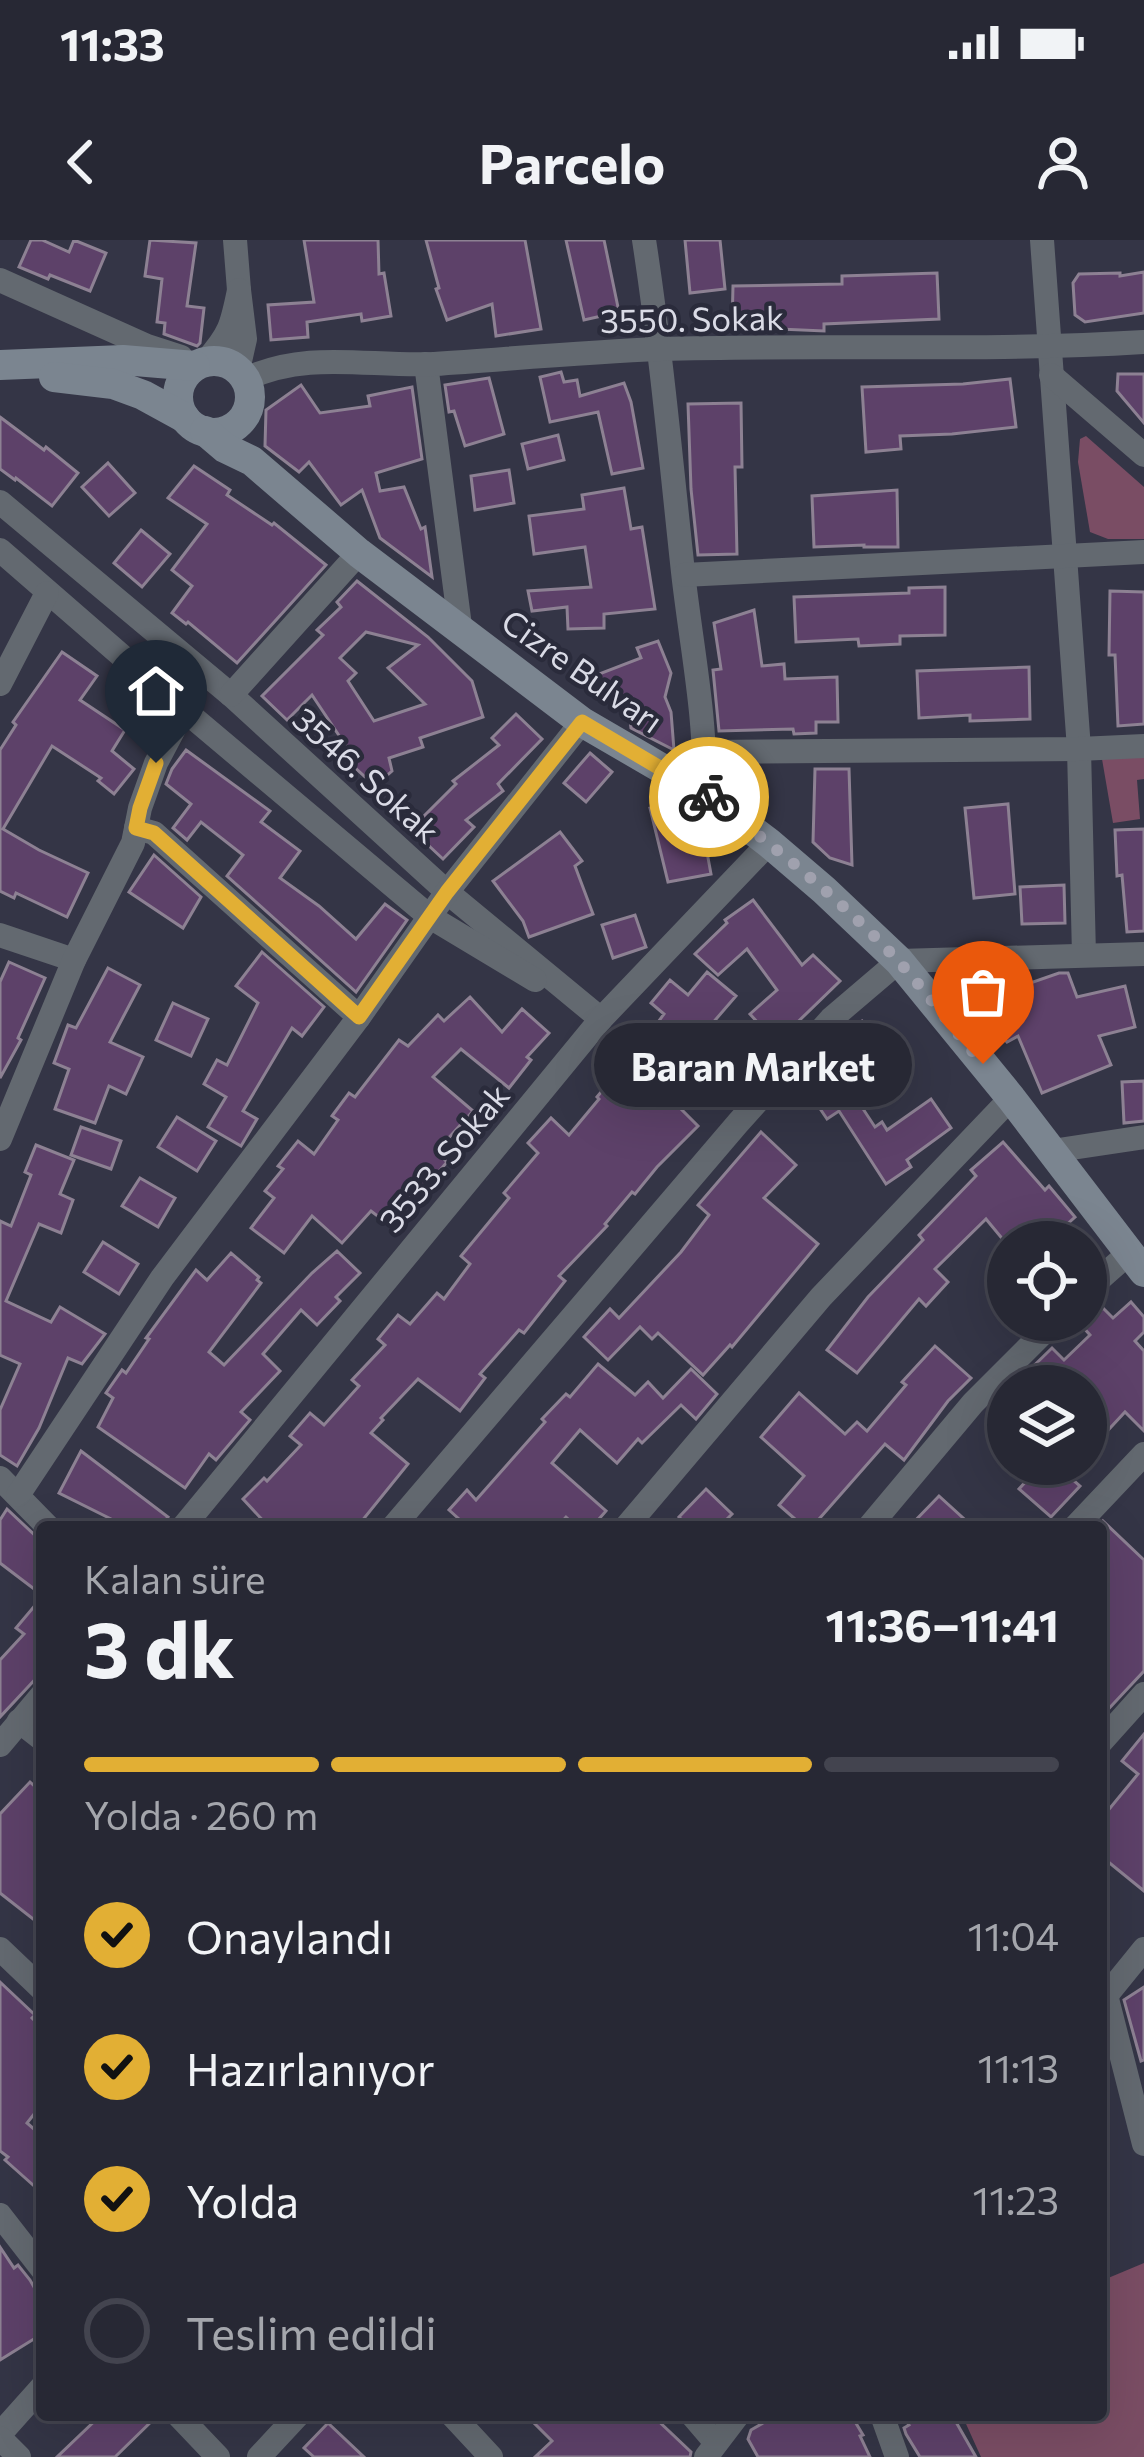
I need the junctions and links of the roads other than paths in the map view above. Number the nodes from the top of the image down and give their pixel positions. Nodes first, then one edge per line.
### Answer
1 (235, 240) edge
2 (644, 240) edge
3 (1042, 240) edge
4 (0, 280) edge
5 (239, 290) junction
6 (1144, 341) edge
7 (1048, 348) junction
8 (661, 349) junction
9 (0, 364) edge
10 (200, 364) junction
11 (426, 364) junction
12 (242, 375) junction
13 (1051, 375) junction
14 (0, 377) edge
15 (246, 413) junction
16 (195, 425) junction
17 (1144, 455) edge
18 (252, 461) junction
19 (0, 502) edge
20 (0, 550) edge
21 (1144, 552) edge
22 (359, 553) junction
23 (1063, 556) junction
24 (684, 575) junction
25 (47, 593) junction
26 (460, 626) junction
27 (0, 684) edge
28 (231, 695) junction
29 (184, 710) junction
30 (582, 722) junction
31 (1144, 746) edge
32 (1079, 749) junction
33 (706, 752) junction
34 (704, 793) junction
35 (136, 828) junction
36 (769, 843) junction
37 (447, 892) junction
38 (430, 917) junction
39 (0, 935) edge
40 (1144, 954) edge
41 (1084, 955) junction
42 (74, 960) junction
43 (898, 962) junction
44 (359, 1017) junction
45 (601, 1019) junction
46 (1011, 1098) junction
47 (1144, 1137) edge
48 (0, 1139) edge
49 (1052, 1151) junction
50 (1137, 1263) edge
51 (1107, 1279) edge
52 (1035, 1341) edge
53 (1144, 1454) edge
54 (9, 1486) edge
55 (43, 1521) edge
56 (188, 1521) edge
57 (399, 1521) edge
58 (631, 1521) edge
59 (873, 1521) edge
60 (1081, 1521) edge
61 (1144, 1694) edge
62 (36, 1702) edge
63 (19, 1721) junction
64 (36, 1734) edge
65 (1107, 1735) edge
66 (0, 1745) edge
67 (1144, 1948) edge
68 (0, 1949) edge
69 (36, 1983) edge
70 (1107, 1995) edge
71 (1107, 2010) edge
72 (1144, 2144) edge
73 (0, 2215) edge
74 (36, 2261) edge
75 (36, 2394) edge
76 (184, 2421) edge
77 (292, 2421) edge
78 (458, 2421) edge
79 (695, 2421) edge
80 (733, 2421) edge
81 (884, 2421) edge
82 (0, 2436) edge
83 (711, 2450) edge
84 (19, 2457) edge
85 (218, 2457) edge
86 (259, 2457) edge
87 (491, 2457) edge
88 (897, 2457) edge

1 - 5 street
2 - 8 street
3 - 7 street
4 - 10 street
5 - 10 street
5 - 12 street
6 - 7 street, 3550. Sokak
7 - 8 street, 3550. Sokak
7 - 13 street
8 - 11 street, 3550. Sokak
8 - 24 street
9 - 10 main road
10 - 12 main road
10 - 16 main road
11 - 12 street, 3550. Sokak
11 - 26 street
12 - 15 main road
13 - 17 street
13 - 23 street
14 - 16 main road, Cizre Bulvarı
15 - 16 main road
15 - 18 main road
16 - 18 main road, Cizre Bulvarı
18 - 22 main road, Cizre Bulvarı
19 - 28 street, 3546. Sokak
20 - 25 street, 3546. Sokak
21 - 23 street
22 - 26 main road, Cizre Bulvarı
22 - 28 street
23 - 24 street
23 - 32 street
24 - 33 street
25 - 27 street
25 - 29 street, 3546. Sokak
26 - 30 main road, Cizre Bulvarı
28 - 37 street, 3546. Sokak
29 - 35 street
29 - 38 street, 3546. Sokak
30 - 34 main road, Cizre Bulvarı
30 - 37 street
31 - 32 street
32 - 33 street
32 - 41 street
33 - 34 street
34 - 36 main road, Cizre Bulvarı
35 - 42 street
35 - 44 street
36 - 43 main road, Cizre Bulvarı
36 - 45 street, 3533. Sokak
37 - 38 street
37 - 45 street, 3546. Sokak
38 - 44 street
38 - 45 street, 3546. Sokak
39 - 42 street
40 - 41 street
41 - 43 street
42 - 48 street
43 - 46 main road, Cizre Bulvarı
43 - 57 street
44 - 54 street
45 - 56 street, 3533. Sokak
46 - 49 main road, Cizre Bulvarı
46 - 58 street
47 - 49 street
49 - 50 main road, Cizre Bulvarı
50 - 51 street
52 - 59 street
53 - 60 street
54 - 55 street
61 - 65 street
62 - 63 street
63 - 64 street
63 - 66 street
67 - 70 street
68 - 69 street
71 - 72 street
73 - 74 street
75 - 82 street
76 - 85 street
77 - 86 street
78 - 87 street
79 - 83 street
80 - 83 street
81 - 88 street
82 - 84 street

